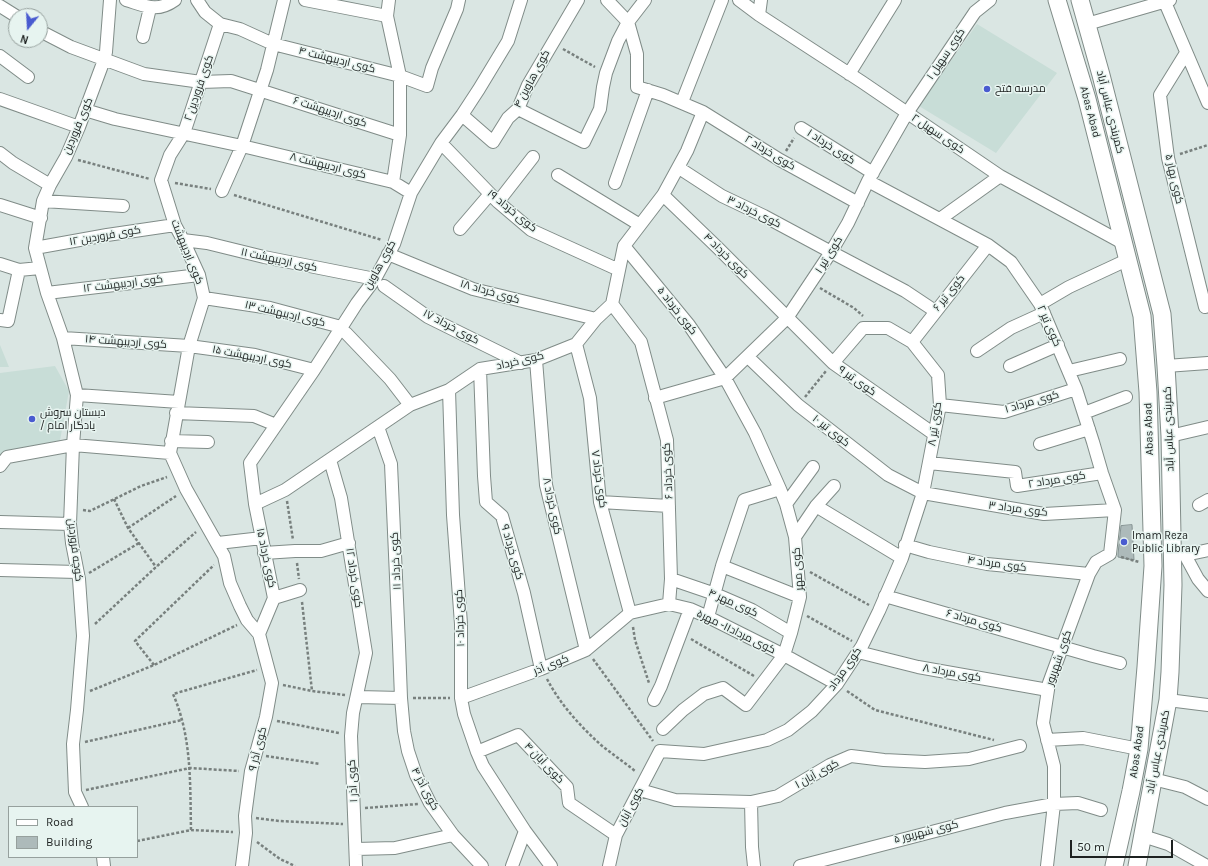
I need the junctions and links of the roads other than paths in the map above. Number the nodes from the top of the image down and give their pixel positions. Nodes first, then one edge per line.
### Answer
1 (110, 0) edge
2 (126, 0) edge
3 (175, 0) edge
4 (197, 0) edge
5 (284, 0) edge
6 (305, 0) edge
7 (389, 0) edge
8 (459, 0) edge
9 (521, 0) edge
10 (578, 0) edge
11 (606, 0) edge
12 (645, 0) edge
13 (722, 0) edge
14 (739, 0) edge
15 (761, 0) edge
16 (895, 0) edge
17 (990, 0) edge
18 (1057, 0) edge
19 (1080, 0) edge
20 (1166, 1) edge
21 (150, 8) junction
22 (759, 15) junction
23 (387, 16) junction
24 (628, 22) junction
25 (220, 24) junction
26 (1087, 24) junction
27 (1066, 30) junction
28 (48, 35) edge
29 (143, 37) dead end
30 (273, 44) junction
31 (1186, 53) junction
32 (0, 56) edge
33 (104, 60) junction
34 (849, 74) junction
35 (400, 76) junction
36 (28, 77) dead end
37 (201, 82) junction
38 (260, 90) junction
39 (648, 90) junction
40 (0, 99) edge
41 (682, 102) junction
42 (1208, 103) edge
43 (518, 108) junction
44 (86, 110) junction
45 (703, 112) junction
46 (907, 113) junction
47 (462, 115) junction
48 (79, 127) junction
49 (801, 128) road end
50 (184, 133) junction
51 (400, 135) junction
52 (441, 143) junction
53 (242, 146) junction
54 (0, 153) edge
55 (533, 157) dead end
56 (679, 168) junction
57 (558, 176) dead end
58 (1000, 176) junction
59 (870, 177) junction
60 (160, 180) joint
61 (393, 182) junction
62 (615, 183) dead end
63 (50, 185) junction
64 (222, 191) road end
65 (411, 192) junction
66 (663, 195) junction
67 (494, 198) junction
68 (43, 201) junction
69 (858, 203) junction
70 (0, 205) edge
71 (123, 206) dead end
72 (41, 218) junction
73 (940, 219) junction
74 (175, 225) junction
75 (640, 225) junction
76 (460, 229) dead end
77 (183, 240) junction
78 (1123, 243) junction
79 (988, 245) junction
80 (624, 246) junction
81 (35, 248) junction
82 (391, 249) junction
83 (831, 252) junction
84 (1127, 260) junction
85 (0, 264) edge
86 (40, 268) junction
87 (19, 270) junction
88 (619, 270) junction
89 (199, 275) junction
90 (379, 283) junction
91 (47, 293) junction
92 (204, 298) junction
93 (612, 304) junction
94 (1208, 306) edge
95 (1042, 308) junction
96 (935, 311) junction
97 (787, 318) junction
98 (596, 319) junction
99 (0, 320) edge
100 (344, 330) junction
101 (63, 338) junction
102 (912, 342) junction
103 (576, 344) junction
104 (1058, 345) junction
105 (189, 346) junction
106 (977, 351) dead end
107 (748, 357) junction
108 (1120, 359) dead end
109 (536, 360) junction
110 (521, 363) junction
111 (833, 363) junction
112 (1208, 363) edge
113 (1010, 366) dead end
114 (1166, 366) junction
115 (480, 369) junction
116 (314, 370) junction
117 (1069, 371) junction
118 (725, 378) junction
119 (1076, 389) junction
120 (449, 390) junction
121 (77, 395) junction
122 (1126, 397) dead end
123 (655, 398) junction
124 (410, 405) junction
125 (940, 405) junction
126 (177, 407) junction
127 (1084, 413) junction
128 (276, 425) junction
129 (378, 427) junction
130 (1208, 427) edge
131 (1089, 429) junction
132 (934, 434) junction
133 (1170, 436) junction
134 (208, 442) dead end
135 (1040, 444) dead end
136 (73, 445) junction
137 (170, 447) junction
138 (330, 460) junction
139 (929, 463) junction
140 (0, 466) edge
141 (812, 467) dead end
142 (1102, 473) junction
143 (834, 486) dead end
144 (780, 489) junction
145 (923, 493) junction
146 (600, 502) junction
147 (255, 504) junction
148 (786, 504) junction
149 (669, 506) junction
150 (816, 506) junction
151 (1115, 510) junction
152 (0, 522) edge
153 (70, 524) junction
154 (795, 537) junction
155 (262, 538) junction
156 (218, 543) junction
157 (349, 543) junction
158 (905, 545) junction
159 (1208, 550) edge
160 (264, 553) junction
161 (1110, 554) joint
162 (902, 558) junction
163 (722, 566) junction
164 (0, 570) edge
165 (1089, 574) junction
166 (78, 576) junction
167 (671, 579) junction
168 (300, 590) dead end
169 (1208, 591) edge
170 (715, 594) junction
171 (885, 596) junction
172 (800, 597) junction
173 (274, 598) junction
174 (669, 604) junction
175 (690, 610) junction
176 (630, 613) junction
177 (708, 617) junction
178 (791, 633) junction
179 (259, 634) junction
180 (1062, 647) junction
181 (860, 649) junction
182 (586, 650) junction
183 (784, 655) junction
184 (1120, 663) dead end
185 (541, 669) junction
186 (837, 684) junction
187 (1048, 690) junction
188 (358, 696) junction
189 (400, 698) junction
190 (461, 698) junction
191 (654, 700) dead end
192 (1168, 700) junction
193 (1208, 704) edge
194 (663, 729) dead end
195 (1047, 740) junction
196 (1020, 746) road end
197 (1139, 749) junction
198 (660, 751) joint
199 (477, 752) junction
200 (1153, 779) junction
201 (642, 785) junction
202 (1208, 798) edge
203 (751, 802) junction
204 (1054, 804) junction
205 (82, 806) edge
206 (1101, 810) dead end
207 (525, 831) junction
208 (453, 835) junction
209 (616, 835) junction
210 (1143, 836) junction
211 (356, 849) junction
212 (242, 866) edge
213 (356, 866) edge
214 (482, 866) edge
215 (512, 866) edge
216 (551, 866) edge
217 (609, 866) edge
218 (754, 866) edge
219 (800, 866) edge
220 (1047, 866) edge
221 (1114, 866) edge
222 (1137, 866) edge
223 (1207, 866) edge

1 - 33 street, کوی فروردین
2 - 21 street
3 - 21 street
4 - 25 street
5 - 30 street
6 - 23 street
7 - 23 street
8 - 35 street, کوی اردیبهشت ۴
9 - 47 street, کوی هاوین
10 - 43 street, کوی هاوین ۴
11 - 24 street
12 - 24 street
13 - 41 street
14 - 22 street, کوی سهیل ۲
15 - 22 street
16 - 34 street
17 - 46 street, کوی سهیل ۱
18 - 27 main road, Abas Abad
19 - 26 main road, کمربندی عباس آباد
20 - 26 street
20 - 31 street
21 - 29 street
22 - 34 street, کوی سهیل ۲
23 - 35 street
24 - 39 street
24 - 43 street
25 - 30 street, کوی اردیبهشت ۴
25 - 37 street, کوی فروردین ۲
26 - 27 main road
26 - 114 main road, کمربندی عباس آباد
27 - 78 main road, Abas Abad
28 - 33 street, کوی اردیبهشت ۶
30 - 35 street, کوی اردیبهشت ۴
30 - 38 street
31 - 42 street
31 - 94 street, کوی بهار ۵
32 - 36 street
33 - 37 street, کوی اردیبهشت ۶
33 - 44 street, کوی فروردین
34 - 46 street, کوی سهیل ۲
35 - 51 street
37 - 38 street, کوی اردیبهشت ۶
37 - 50 street, کوی فروردین ۲
38 - 51 street, کوی اردیبهشت ۶
38 - 53 street
39 - 41 street, کوی خرداد ۲
39 - 62 street
40 - 48 street
41 - 45 street, کوی خرداد ۲
43 - 47 street, کوی هاوین ۴
44 - 48 street, کوی فروردین
44 - 50 street, کوی اردیبهشت ۸
45 - 56 street
45 - 69 street, کوی خرداد ۲
46 - 58 street, کوی سهیل ۲
46 - 59 street, کوی تیر ۱
47 - 52 street, کوی هاوین
48 - 63 street, کوی فروردین
49 - 59 street, کوی خرداد ۱
50 - 53 street, کوی اردیبهشت ۸
50 - 60 street, کوی فروردین ۲
51 - 61 street
52 - 65 street, کوی هاوین
52 - 67 street, کوی خرداد ۱۹
53 - 61 street, کوی اردیبهشت ۸
53 - 64 street
54 - 63 street
55 - 67 street
56 - 66 street
56 - 83 street, کوی خرداد ۳
57 - 75 street
58 - 73 street
58 - 78 street, کوی سهیل ۲
59 - 69 street, کوی تیر ۱
59 - 73 street, کوی تیر ۲
60 - 74 street, کوی اردیبهشت
61 - 65 street, کوی اردیبهشت ۸
63 - 68 street, کوی فروردین
65 - 82 street, کوی هاوین
66 - 75 street
66 - 97 street, کوی خرداد ۴
67 - 76 street
67 - 88 street, کوی خرداد ۱۹
68 - 71 street
68 - 72 street, کوی فروردین
69 - 83 street, کوی تیر ۱
70 - 72 street
72 - 81 street, کوی فروردین
73 - 79 street, کوی تیر ۲
74 - 77 street, کوی اردیبهشت
74 - 81 street, کوی فروردین ۱۲
75 - 80 street
77 - 89 street, کوی اردیبهشت
77 - 90 street, کوی اردیبهشت ۱۱
78 - 84 main road, Abas Abad
79 - 95 street, کوی تیر ۲
79 - 96 street, کوی تیر ۶
80 - 88 street
80 - 118 street, کوی خرداد ۵
81 - 86 street, کوچه فروردین
82 - 90 street, کوی هاوین
82 - 98 street, کوی خرداد ۱۸
83 - 96 street, کوی خرداد ۳
83 - 97 street, کوی تیر ۱
84 - 95 street
84 - 197 main road, Abas Abad
85 - 87 street
86 - 87 street
86 - 91 street, کوچه فروردین
87 - 99 street
88 - 93 street
89 - 91 street, کوی اردیبهشت ۱۲
89 - 92 street, کوی اردیبهشت
90 - 100 street, کوی هاوین
90 - 110 street, کوی خرداد ۱۷
91 - 101 street, کوچه فروردین
92 - 100 street, کوی اردیبهشت ۱۳
92 - 105 street, کوی اردیبهشت
93 - 98 street, کوی خرداد
93 - 123 street, کوی خرداد ۶
95 - 104 street, کوی تیر ۲
95 - 106 street
96 - 102 street, کوی تیر ۶
97 - 107 street, کوی تیر ۱
97 - 111 street, کوی تیر ۹
98 - 103 street, کوی خرداد
100 - 116 street, کوی هاوین
100 - 124 street
101 - 105 street, کوی اردیبهشت ۱۴
101 - 121 street, کوچه فروردین
102 - 111 street, کوی تیر ۸
102 - 125 street, کوی تیر ۸
103 - 109 street, کوی خرداد
103 - 146 street, کوی خرداد ۷
104 - 113 street
104 - 117 street, کوی تیر ۲
105 - 116 street, کوی اردیبهشت ۱۵
105 - 126 street, کوی اردیبهشت
107 - 118 street, کوی تیر ۱
107 - 145 street, کوی تیر ۱۰
108 - 117 street
109 - 110 street, کوی خرداد
109 - 182 street, کوی خرداد ۸
110 - 115 street, کوی خرداد
111 - 132 street, کوی تیر ۹
112 - 114 street
114 - 133 main road, کمربندی عباس آباد
115 - 120 street, کوی خرداد
115 - 185 street, کوی خرداد ۹
116 - 128 street, کوی هاوین
117 - 119 street, کوی تیر ۲
118 - 123 street
118 - 144 street, کوی مهر
119 - 125 street, کوی مرداد ۱
119 - 127 street, کوی تیر ۲
120 - 124 street, کوی خرداد
120 - 190 street, کوی خرداد ۱۰
121 - 126 street
121 - 136 street, کوچه فروردین
122 - 127 street
123 - 149 street, کوی خرداد ۶
124 - 129 street, کوی خرداد
125 - 132 street, کوی تیر ۸
126 - 128 street
126 - 137 street, کوی اردیبهشت
127 - 131 street, کوی تیر ۲
128 - 147 street, کوی هاوین
129 - 138 street, کوی خرداد
129 - 189 street, کوی خرداد ۱۱
130 - 133 street
131 - 135 street
131 - 142 street, کوی تیر ۲
132 - 139 street, کوی تیر ۸
133 - 192 main road, کمربندی عباس آباد
134 - 137 street
136 - 137 street
136 - 140 street
136 - 153 street, کوچه فروردین
137 - 156 street
138 - 147 street, کوی خرداد
138 - 157 street, کوی خرداد ۱۲
139 - 142 street, کوی مرداد ۲
139 - 145 street, کوی تیر ۸
141 - 148 street
142 - 151 street, کوی تیر ۲
143 - 150 street
144 - 148 street, کوی مهر
144 - 163 street
145 - 151 street, کوی مرداد ۳
145 - 158 street, کوی مرداد
146 - 149 street
146 - 176 street, کوی خرداد ۷
147 - 155 street, کوی خرداد ۱۵
148 - 154 street, کوی مهر
149 - 167 street, کوی خرداد ۶
150 - 154 street
150 - 162 street
151 - 161 street, کوی تیر ۲
152 - 153 street
153 - 166 street, کوچه فروردین
154 - 172 street, کوی مهر
155 - 156 street
155 - 160 street, کوی خرداد ۱۵
156 - 179 street
157 - 160 street
157 - 188 street, کوی خرداد ۱۲
158 - 162 street, کوی مرداد
158 - 165 street, کوی مرداد ۴
159 - 169 street
160 - 173 street, کوی خرداد ۱۵
161 - 165 street, کوی شهریور
162 - 171 street, کوی مرداد
163 - 170 street
163 - 172 street
164 - 166 street
165 - 180 street, کوی شهریور
166 - 205 street, کوچه فروردین
167 - 170 street, کوی مهر ۴
167 - 174 street, کوی خرداد ۶
168 - 173 street
170 - 177 street
170 - 178 street, کوی مهر ۴
171 - 180 street, کوی مرداد ۶
171 - 181 street, کوی مرداد
172 - 178 street, کوی مهر
173 - 179 street, کوی خرداد ۱۵
174 - 175 street, کوی مرداد۱۱- مهر۵
174 - 176 street, کوی مرداد۱۱- مهر۵
175 - 177 street, کوی مرداد۱۱- مهر۵
175 - 191 street
176 - 182 street, کوی آذر
177 - 183 street, کوی مرداد۱۱- مهر۵
178 - 183 street, کوی مهر
179 - 212 street, کوی آذر ۹
180 - 184 street, کوی مرداد ۶
180 - 187 street, کوی شهریور
181 - 186 street, کوی مرداد
181 - 187 street, کوی مرداد ۸
182 - 185 street, کوی آذر
183 - 186 street, کوی مرداد۱۱- مهر۵
183 - 194 street, کوی مهر
185 - 190 street, کوی آذر
186 - 198 street, کوی مرداد
187 - 195 street, کوی شهریور
188 - 189 street
188 - 211 street, کوی آذر ۱
189 - 208 street, کوی آذر ۴
190 - 199 street, کوی خرداد ۱۰
192 - 193 street
192 - 200 main road, کمربندی عباس آباد
195 - 197 street
195 - 204 street, کوی شهریور
196 - 203 street, کوی آبان ۱
197 - 221 main road, Abas Abad
198 - 201 street, کوی آبان
199 - 207 street, کوی خرداد ۱۰
199 - 209 street, کوی آبان ۴
200 - 202 street
200 - 210 main road, کمربندی عباس آباد
201 - 203 street, کوی آبان ۱
201 - 209 street, کوی آبان
203 - 218 street
204 - 206 street, کوی شهریور ۵
204 - 219 street, کوی شهریور ۵
204 - 220 street, کوی شهریور
207 - 215 street
207 - 216 street, کوی خرداد ۱۰
208 - 211 street
208 - 214 street, کوی آذر ۴
209 - 217 street, کوی آبان
210 - 222 main road, کمربندی عباس آباد
210 - 223 street
211 - 213 street, کوی آذر ۱

